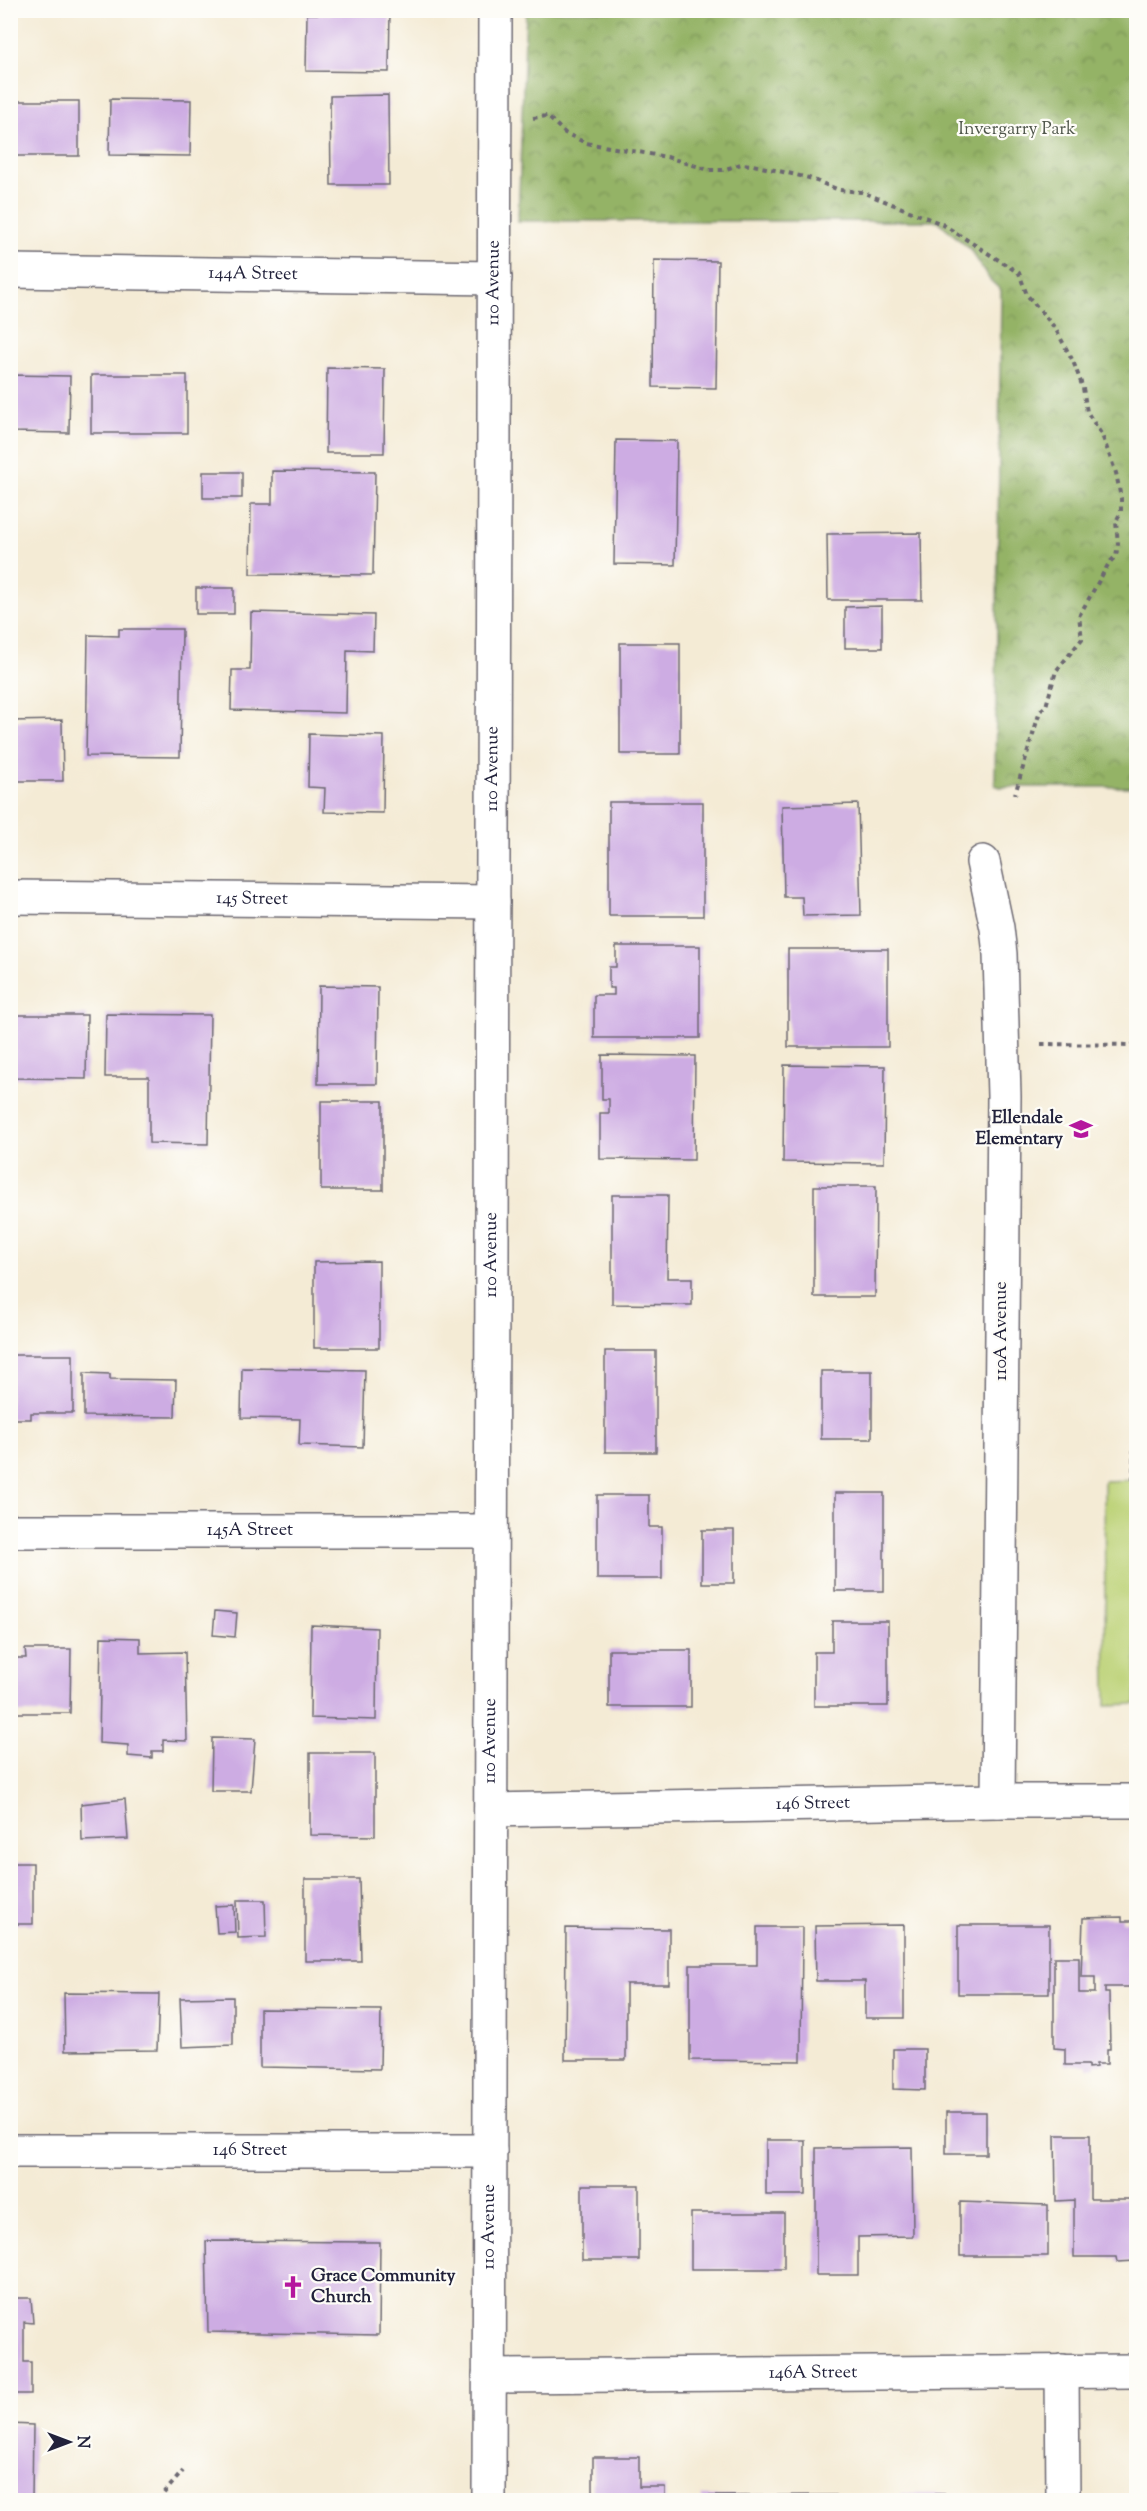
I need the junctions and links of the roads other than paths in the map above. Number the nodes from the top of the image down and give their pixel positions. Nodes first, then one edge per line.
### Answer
1 (495, 10) edge
2 (10, 271) edge
3 (495, 278) junction
4 (983, 862) dead end
5 (10, 897) edge
6 (493, 902) junction
7 (10, 1531) edge
8 (490, 1531) junction
9 (998, 1801) junction
10 (1137, 1801) edge
11 (491, 1810) junction
12 (10, 2151) edge
13 (490, 2151) junction
14 (1062, 2371) junction
15 (1137, 2371) edge
16 (489, 2376) junction
17 (489, 2500) edge
18 (1063, 2500) edge

1 - 3 street, 110 Avenue
2 - 3 street, 144A Street
3 - 6 street, 110 Avenue
4 - 9 street, 110A Avenue
5 - 6 street, 145 Street
6 - 8 street, 110 Avenue
7 - 8 street, 145A Street
8 - 11 street, 110 Avenue
9 - 10 street, 146 Street
9 - 11 street, 146 Street
11 - 13 street, 110 Avenue
12 - 13 street, 146 Street
13 - 16 street, 110 Avenue
14 - 15 street, 146A Street
14 - 16 street, 146A Street
14 - 18 street
16 - 17 street, 110 Avenue

